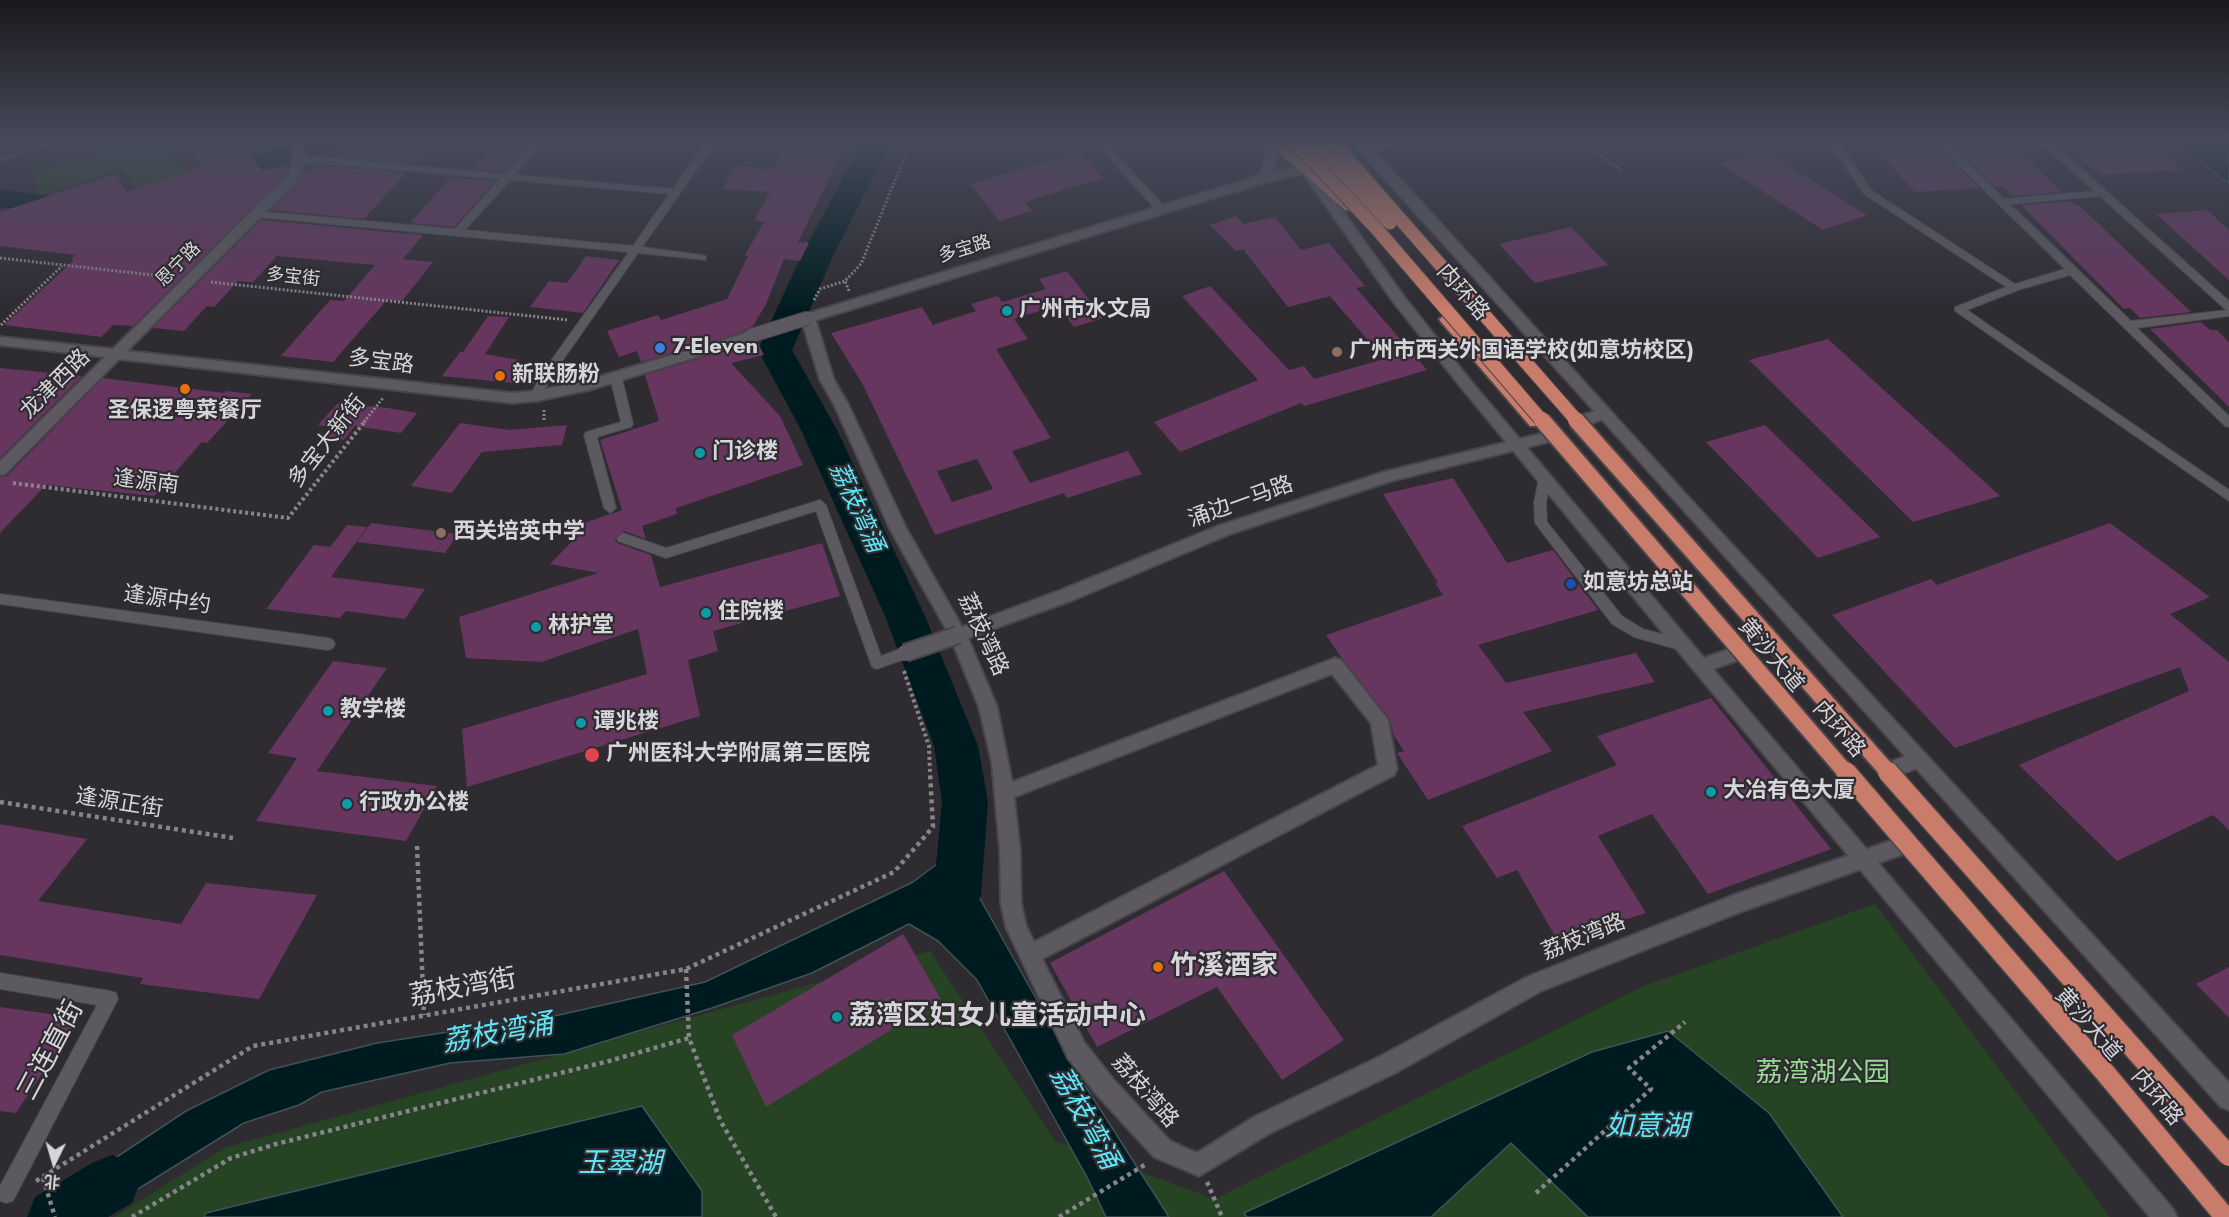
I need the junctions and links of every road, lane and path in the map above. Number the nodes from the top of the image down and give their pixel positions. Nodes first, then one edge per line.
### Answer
1 (272, 198) edge
2 (489, 198) edge
3 (674, 198) edge
4 (888, 198) edge
5 (1152, 198) edge
6 (1197, 198) edge
7 (1327, 198) edge
8 (1337, 198) edge
9 (1348, 198) edge
10 (1367, 198) edge
11 (1381, 198) edge
12 (1385, 198) edge
13 (1410, 198) edge
14 (1876, 198) edge
15 (1996, 198) edge
16 (2048, 198) edge
17 (2108, 198) edge
18 (2000, 202) junction
19 (1161, 208) junction
20 (256, 214) junction
21 (457, 233) junction
22 (634, 249) junction
23 (0, 258) edge
24 (702, 258) dead end
25 (63, 266) junction
26 (2071, 271) junction
27 (190, 280) junction
28 (2014, 288) junction
29 (1467, 296) junction
30 (854, 303) junction
31 (2229, 307) edge
32 (2229, 313) edge
33 (808, 318) junction
34 (584, 322) junction
35 (2129, 325) junction
36 (0, 326) edge
37 (0, 341) edge
38 (115, 354) junction
39 (616, 378) junction
40 (393, 386) junction
41 (536, 396) junction
42 (1605, 413) junction
43 (1579, 422) junction
44 (2229, 423) edge
45 (1548, 437) junction
46 (1517, 444) junction
47 (0, 470) edge
48 (1545, 478) junction
49 (12, 483) dead end
50 (2229, 496) edge
51 (610, 508) dead end
52 (288, 518) joint
53 (622, 538) dead end
54 (0, 599) edge
55 (958, 635) junction
56 (328, 644) dead end
57 (1683, 645) junction
58 (902, 654) junction
59 (1735, 654) junction
60 (1701, 666) junction
61 (1919, 759) junction
62 (1891, 770) junction
63 (1004, 793) junction
64 (0, 802) edge
65 (233, 838) dead end
66 (417, 846) dead end
67 (1899, 847) junction
68 (1864, 860) junction
69 (1030, 955) junction
70 (686, 969) junction
71 (0, 981) edge
72 (424, 1015) junction
73 (1685, 1022) dead end
74 (689, 1038) junction
75 (2229, 1099) edge
76 (2229, 1148) edge
77 (2229, 1156) edge
78 (1150, 1161) dead end
79 (1199, 1165) junction
80 (43, 1178) junction
81 (1536, 1193) dead end
82 (6, 1194) joint
83 (55, 1217) edge
84 (132, 1217) edge
85 (776, 1217) edge
86 (1059, 1217) edge
87 (1222, 1217) edge
88 (2165, 1217) edge
89 (2218, 1217) edge
90 (2225, 1217) edge

1 - 20 street, 恩宁路
2 - 21 lane
3 - 22 lane
4 - 30 path
5 - 19 lane
6 - 19 street, 多宝路
7 - 46 street
8 - 45 highway, 黄沙大道
9 - 90 highway, 内环路, bridge
10 - 29 highway, bridge
11 - 29 highway, 内环路, bridge
12 - 43 highway, 黄沙大道
13 - 42 street
14 - 28 lane
15 - 18 lane
16 - 18 lane
17 - 31 lane
18 - 26 lane
19 - 30 street, 多宝路
20 - 21 lane
20 - 27 street, 恩宁路
21 - 22 lane
22 - 24 lane
22 - 34 lane
23 - 25 path, 多宝街
25 - 27 path, 多宝街
25 - 36 path
26 - 28 lane
26 - 35 lane
27 - 34 path, 多宝街
27 - 38 street, 恩宁路
28 - 50 lane
29 - 77 highway, 内环路, bridge
30 - 33 street, 多宝路
32 - 35 lane
33 - 39 street, 多宝路, bridge
33 - 55 street, 荔枝湾路
34 - 41 lane
35 - 44 lane
37 - 38 street, 多宝路
38 - 40 street, 多宝路
38 - 47 street, 龙津西路
39 - 41 street, 多宝路
39 - 51 lane
40 - 41 street, 多宝路
40 - 52 path, 多宝大新街
42 - 43 street
42 - 61 street
43 - 62 highway, 黄沙大道
45 - 46 street, 涌边一马路
45 - 59 highway, 黄沙大道
46 - 48 street
46 - 55 street, 涌边一马路
48 - 57 street
48 - 57 lane
49 - 52 path, 逢源南
53 - 58 lane
54 - 56 lane, 逢源中约
55 - 58 street, 涌边一马路, bridge
55 - 63 street, 荔枝湾路
57 - 60 street
58 - 70 path, 荔枝湾街
59 - 60 street
59 - 67 highway, 黄沙大道
60 - 68 street
61 - 62 street
61 - 75 street
62 - 76 highway, 黄沙大道
63 - 69 street, 荔枝湾路
63 - 69 street
64 - 65 path, 逢源正街
66 - 72 path
67 - 68 street, 荔枝湾路
67 - 89 highway, 黄沙大道
68 - 79 street, 荔枝湾路
68 - 88 street
69 - 79 street, 荔枝湾路
70 - 72 path, 荔枝湾街
70 - 74 path, bridge
71 - 82 lane, 三连直街
72 - 80 path, 荔枝湾街
73 - 81 path
74 - 84 path
74 - 85 path
78 - 86 path
79 - 87 path
80 - 82 path, 荔枝湾街
80 - 83 path

